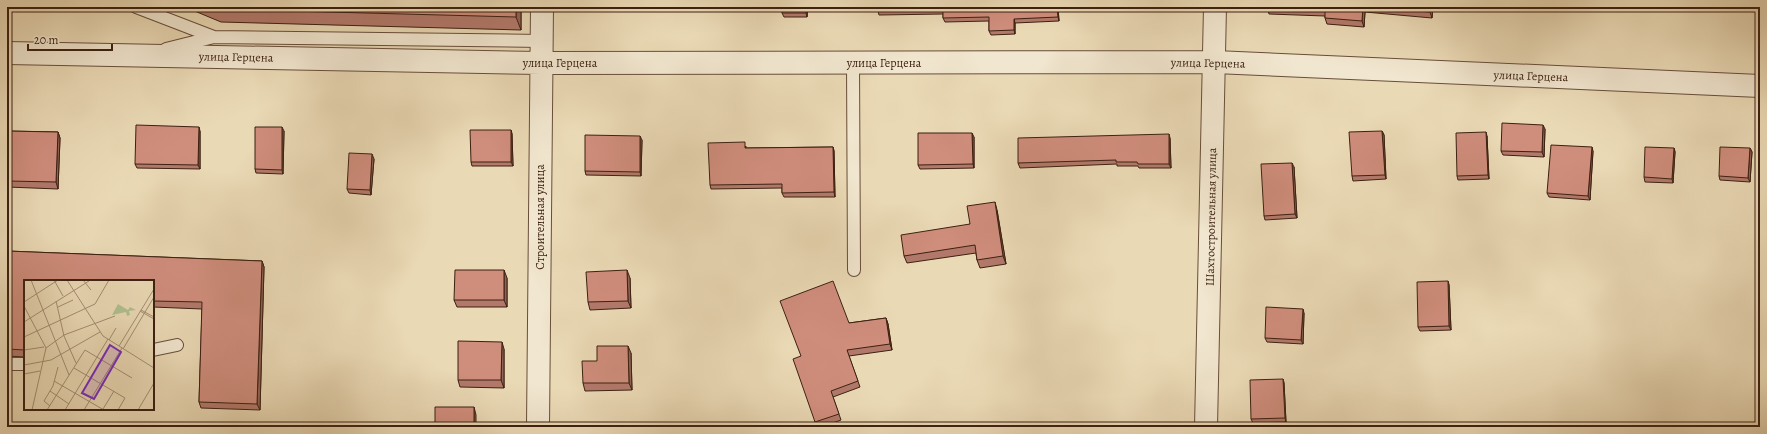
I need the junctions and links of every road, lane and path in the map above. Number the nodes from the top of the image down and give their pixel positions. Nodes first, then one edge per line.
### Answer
1 (136, 7) edge
2 (542, 7) edge
3 (1215, 7) edge
4 (214, 37) junction
5 (541, 41) junction
6 (7, 53) edge
7 (143, 56) junction
8 (1215, 62) junction
9 (541, 63) junction
10 (853, 63) junction
11 (1760, 86) edge
12 (854, 270) dead end
13 (177, 345) dead end
14 (154, 350) edge
15 (7, 364) edge
16 (24, 364) edge
17 (538, 427) edge
18 (1206, 427) edge

1 - 4 lane
2 - 5 street, Строительная улица
3 - 8 street, Шахтостроительная улица
4 - 5 lane
4 - 7 lane
5 - 9 street, Строительная улица
6 - 7 street, улица Герцена
7 - 9 street, улица Герцена
8 - 10 street, улица Герцена
8 - 11 street, улица Герцена
8 - 18 street, Шахтостроительная улица
9 - 10 street, улица Герцена
9 - 17 street, Строительная улица
10 - 12 lane
13 - 14 lane
15 - 16 lane

